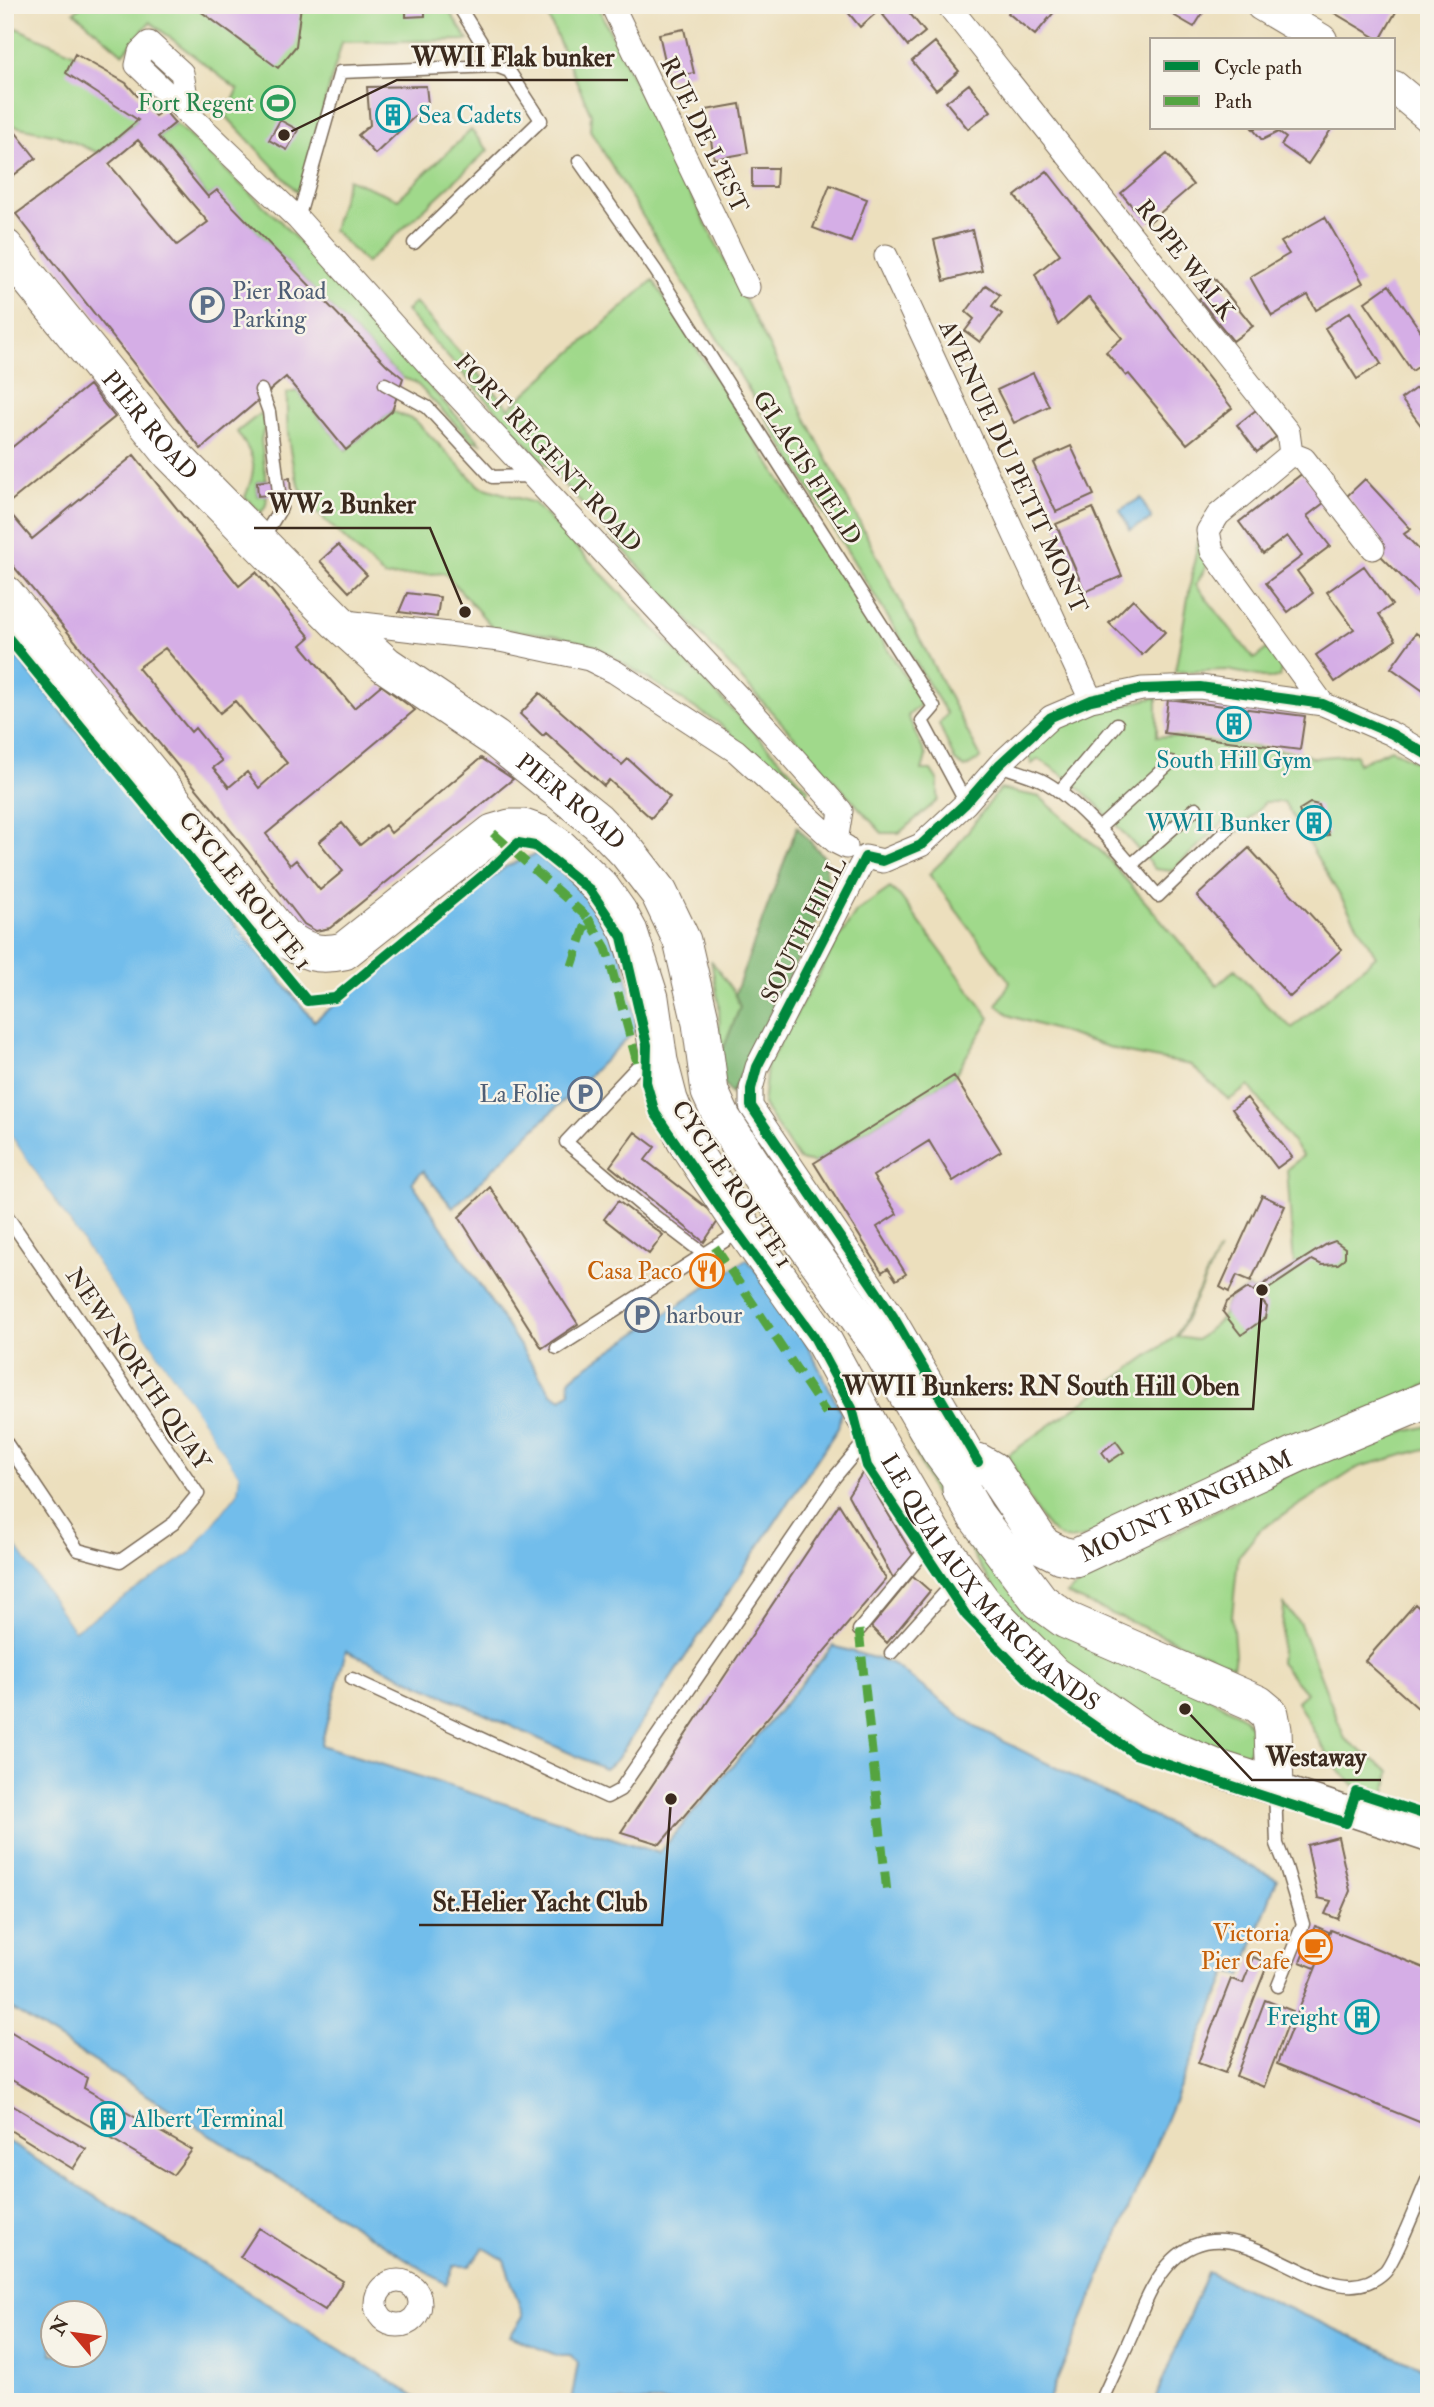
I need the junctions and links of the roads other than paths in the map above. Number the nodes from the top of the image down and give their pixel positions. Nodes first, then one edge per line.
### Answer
1 (457, 5) edge
2 (612, 5) edge
3 (948, 5) edge
4 (1262, 5) edge
5 (1318, 38) edge
6 (496, 66) junction
7 (1396, 89) edge
8 (189, 115) dead end
9 (1429, 116) edge
10 (579, 160) dead end
11 (298, 219) junction
12 (414, 243) dead end
13 (5, 248) edge
14 (886, 256) dead end
15 (748, 287) dead end
16 (385, 384) dead end
17 (261, 390) dead end
18 (1291, 454) junction
19 (533, 476) junction
20 (260, 543) junction
21 (1373, 548) dead end
22 (5, 594) edge
23 (337, 621) junction
24 (1091, 700) junction
25 (1323, 704) junction
26 (1117, 724) dead end
27 (1429, 757) edge
28 (1171, 762) dead end
29 (999, 765) junction
30 (1059, 792) junction
31 (966, 803) junction
32 (1196, 808) dead end
33 (1098, 829) junction
34 (1227, 830) dead end
35 (836, 842) junction
36 (865, 857) junction
37 (1131, 865) junction
38 (659, 1060) junction
39 (5, 1213) edge
40 (744, 1229) junction
41 (704, 1254) junction
42 (557, 1349) dead end
43 (1429, 1399) edge
44 (873, 1432) junction
45 (5, 1441) edge
46 (969, 1471) junction
47 (935, 1538) junction
48 (962, 1574) junction
49 (859, 1630) dead end
50 (891, 1653) dead end
51 (352, 1679) dead end
52 (1275, 1787) junction
53 (1429, 1838) edge
54 (1278, 1986) dead end
55 (1429, 2176) edge
56 (1101, 2402) edge

1 - 6 lane
2 - 15 street, RUE DE L'EST
3 - 18 street, ROPE WALK
4 - 5 main road
6 - 11 lane
6 - 12 lane
7 - 9 main road
8 - 11 street, FORT REGENT ROAD
10 - 31 lane, GLACIS FIELD
11 - 19 street, FORT REGENT ROAD
13 - 20 main road, PIER ROAD
14 - 24 street, AVENUE DU PETIT MONT
16 - 19 lane
17 - 20 lane
18 - 21 street
18 - 25 street
19 - 35 street, FORT REGENT ROAD
20 - 23 main road, PIER ROAD
22 - 38 main road, LE QUAI AUX MARCHANDS
23 - 35 street, SOUTH HILL
23 - 46 main road, PIER ROAD
24 - 25 street, SOUTH HILL
24 - 29 street, SOUTH HILL
25 - 27 street, SOUTH HILL
26 - 30 lane
28 - 33 lane
29 - 30 lane
29 - 31 street, SOUTH HILL
30 - 33 lane
31 - 36 street, SOUTH HILL
32 - 37 lane
33 - 37 lane
34 - 37 lane
35 - 36 street, SOUTH HILL
36 - 46 street, SOUTH HILL
38 - 40 main road, LE QUAI AUX MARCHANDS
38 - 41 lane
39 - 45 lane, NEW NORTH QUAY
40 - 41 lane
40 - 44 main road, LE QUAI AUX MARCHANDS
41 - 42 lane
43 - 46 main road, MOUNT BINGHAM
44 - 47 main road, LE QUAI AUX MARCHANDS
44 - 51 lane
46 - 52 main road
47 - 48 main road, LE QUAI AUX MARCHANDS
47 - 49 lane
48 - 50 lane
48 - 52 main road, LE QUAI AUX MARCHANDS
52 - 53 street
52 - 54 lane
55 - 56 lane

